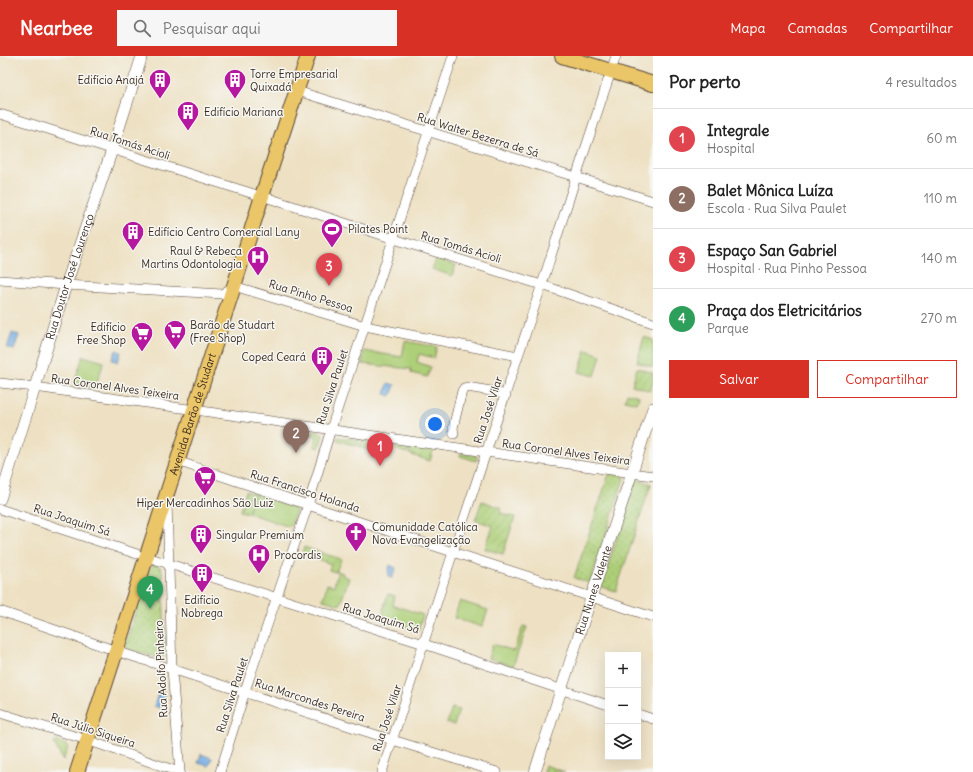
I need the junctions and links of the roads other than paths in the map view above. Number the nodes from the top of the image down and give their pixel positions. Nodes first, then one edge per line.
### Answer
1 (142, 56) edge
2 (298, 56) edge
3 (308, 56) edge
4 (453, 56) edge
5 (562, 56) edge
6 (616, 56) edge
7 (611, 71) junction
8 (653, 84) edge
9 (297, 91) junction
10 (0, 114) edge
11 (428, 132) junction
12 (112, 150) junction
13 (576, 177) junction
14 (258, 195) junction
15 (653, 202) edge
16 (394, 239) junction
17 (0, 280) edge
18 (66, 285) junction
19 (542, 285) junction
20 (234, 286) junction
21 (222, 294) junction
22 (653, 323) edge
23 (365, 326) junction
24 (518, 356) junction
25 (0, 383) edge
26 (35, 387) junction
27 (506, 395) junction
28 (653, 408) edge
29 (189, 410) junction
30 (331, 429) junction
31 (454, 434) dead end
32 (487, 452) junction
33 (177, 461) junction
34 (632, 473) junction
35 (653, 476) edge
36 (167, 493) junction
37 (0, 499) edge
38 (308, 505) junction
39 (0, 509) edge
40 (453, 552) junction
41 (142, 556) junction
42 (168, 564) junction
43 (591, 597) junction
44 (276, 598) junction
45 (0, 611) edge
46 (653, 617) edge
47 (424, 644) junction
48 (112, 650) junction
49 (172, 669) junction
50 (561, 690) junction
51 (245, 692) junction
52 (605, 704) edge
53 (0, 712) edge
54 (641, 715) edge
55 (653, 719) edge
56 (83, 739) junction
57 (393, 740) junction
58 (67, 772) edge
59 (77, 772) edge
60 (180, 772) edge
61 (220, 772) edge
62 (382, 772) edge
63 (497, 772) edge
64 (535, 772) edge

1 - 12 street, Rua Doutor José Lourenço
2 - 14 main road, Avenida Barão de Studart
3 - 9 main road, Avenida Barão de Studart
4 - 11 street, Rua Silva Paulet
5 - 7 main road
6 - 7 street, Rua José Vilar
7 - 8 main road
7 - 13 street, Rua José Vilar
9 - 11 street, Rua Walter Bezerra de Sá
9 - 14 main road, Avenida Barão de Studart
10 - 12 street, Rua Tomás Acioli
11 - 13 street, Rua Walter Bezerra de Sá
11 - 16 street, Rua Silva Paulet
12 - 14 street, Rua Tomás Acioli
12 - 18 street, Rua Doutor José Lourenço
13 - 15 street, Rua Walter Bezerra de Sá
13 - 19 street, Rua José Vilar
14 - 16 street, Rua Tomás Acioli
14 - 20 main road, Avenida Barão de Studart
14 - 21 main road, Avenida Barão de Studart
16 - 19 street, Rua Tomás Acioli
16 - 23 street, Rua Silva Paulet
17 - 18 street
18 - 21 street
18 - 26 street, Rua Doutor José Lourenço
19 - 22 street, Rua Tomás Acioli
19 - 24 street, Rua José Vilar
20 - 21 street
20 - 23 street, Rua Pinho Pessoa
20 - 29 main road, Avenida Barão de Studart
21 - 29 main road, Avenida Barão de Studart
23 - 24 street, Rua Pinho Pessoa
23 - 30 street, Rua Silva Paulet
24 - 27 street, Rua José Vilar
25 - 26 street, Rua Coronel Alves Teixeira
26 - 29 street, Rua Coronel Alves Teixeira
26 - 37 street, Rua Doutor José Lourenço
27 - 31 street
27 - 32 street, Rua José Vilar
28 - 34 street, Rua Nunes Valente
29 - 30 street, Rua Coronel Alves Teixeira
29 - 33 main road, Avenida Barão de Studart
29 - 41 main road, Avenida Barão de Studart
30 - 32 street, Rua Coronel Alves Teixeira
30 - 38 street, Rua Silva Paulet
32 - 34 street, Rua Coronel Alves Teixeira
32 - 40 street, Rua José Vilar
33 - 36 main road, Avenida Barão de Studart
33 - 38 street, Rua Francisco Holanda
34 - 35 street, Rua Coronel Alves Teixeira
34 - 43 street, Rua Nunes Valente
36 - 41 main road, Avenida Barão de Studart
36 - 42 street, Rua Adolfo Pinheiro
38 - 40 street, Rua Francisco Holanda
38 - 44 street, Rua Silva Paulet
39 - 41 street, Rua Joaquim Sá
40 - 43 street, Rua Francisco Holanda
40 - 47 street, Rua José Vilar
41 - 42 street, Rua Joaquim Sá
41 - 48 main road, Avenida Barão de Studart
42 - 44 street, Rua Joaquim Sá
42 - 49 street, Rua Adolfo Pinheiro
43 - 46 street, Rua Francisco Holanda
43 - 50 street, Rua Nunes Valente
44 - 47 street, Rua Joaquim Sá
44 - 51 street, Rua Silva Paulet
45 - 48 street, Rua Marcondes Pereira
47 - 50 street, Rua Joaquim Sá
47 - 57 street, Rua José Vilar
48 - 49 street, Rua Marcondes Pereira
48 - 56 main road, Avenida Barão de Studart
49 - 51 street, Rua Marcondes Pereira
49 - 60 street, Rua Adolfo Pinheiro
50 - 52 street, Rua Joaquim Sá
50 - 64 street, Rua Nunes Valente
51 - 57 street, Rua Marcondes Pereira
51 - 61 street, Rua Silva Paulet
53 - 56 street, Rua Júlio Siqueira
54 - 55 street
56 - 58 main road, Avenida Barão de Studart
56 - 59 main road, Avenida Barão de Studart
56 - 60 street, Rua Júlio Siqueira
57 - 62 street, Rua José Vilar
57 - 63 street, Rua Marcondes Pereira

